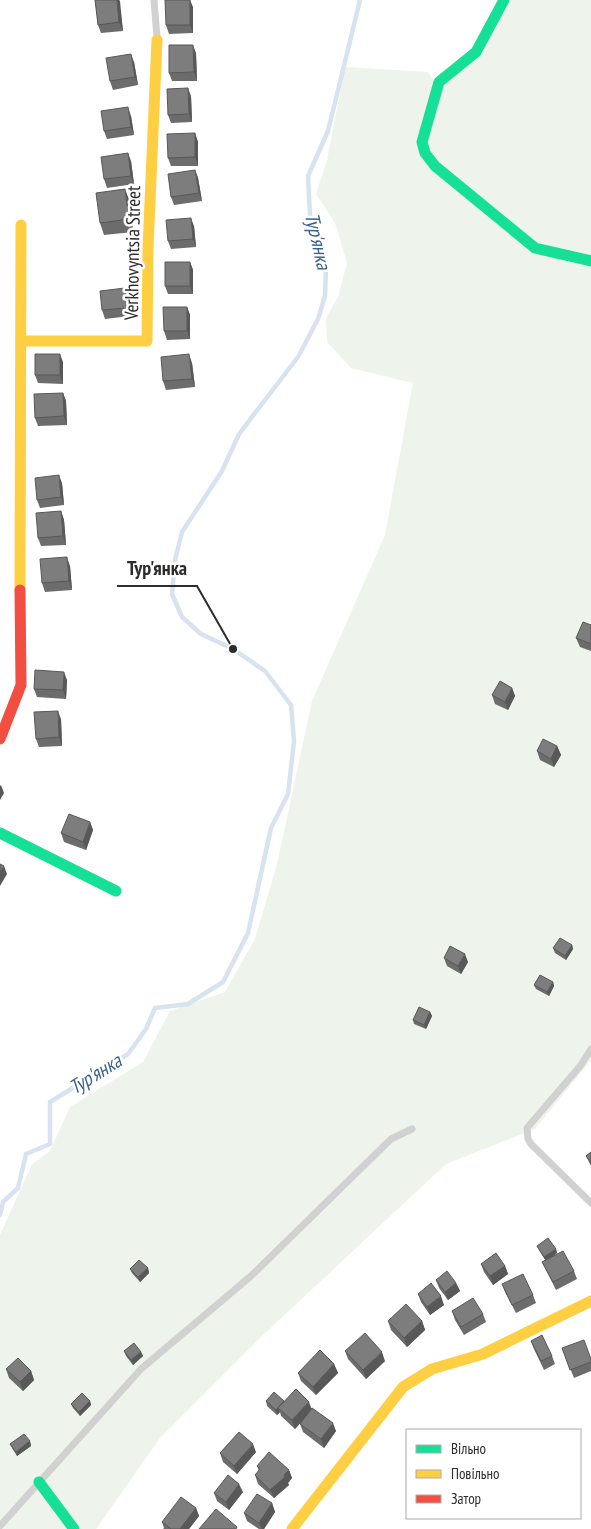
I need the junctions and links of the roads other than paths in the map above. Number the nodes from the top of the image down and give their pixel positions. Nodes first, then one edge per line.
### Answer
1 (154, 0) edge
2 (504, 0) edge
3 (157, 40) joint
4 (21, 225) dead end
5 (591, 261) edge
6 (22, 340) junction
7 (0, 739) edge
8 (0, 833) edge
9 (116, 890) dead end
10 (591, 1049) edge
11 (412, 1129) dead end
12 (591, 1202) edge
13 (591, 1301) edge
14 (39, 1482) junction
15 (0, 1526) edge
16 (74, 1529) edge
17 (292, 1529) edge

1 - 3 lane
2 - 5 street
3 - 6 street, Verkhovyntsia Street
4 - 6 street
6 - 7 street
8 - 9 street
10 - 12 lane
11 - 14 lane
13 - 17 street
14 - 15 lane
14 - 16 street

